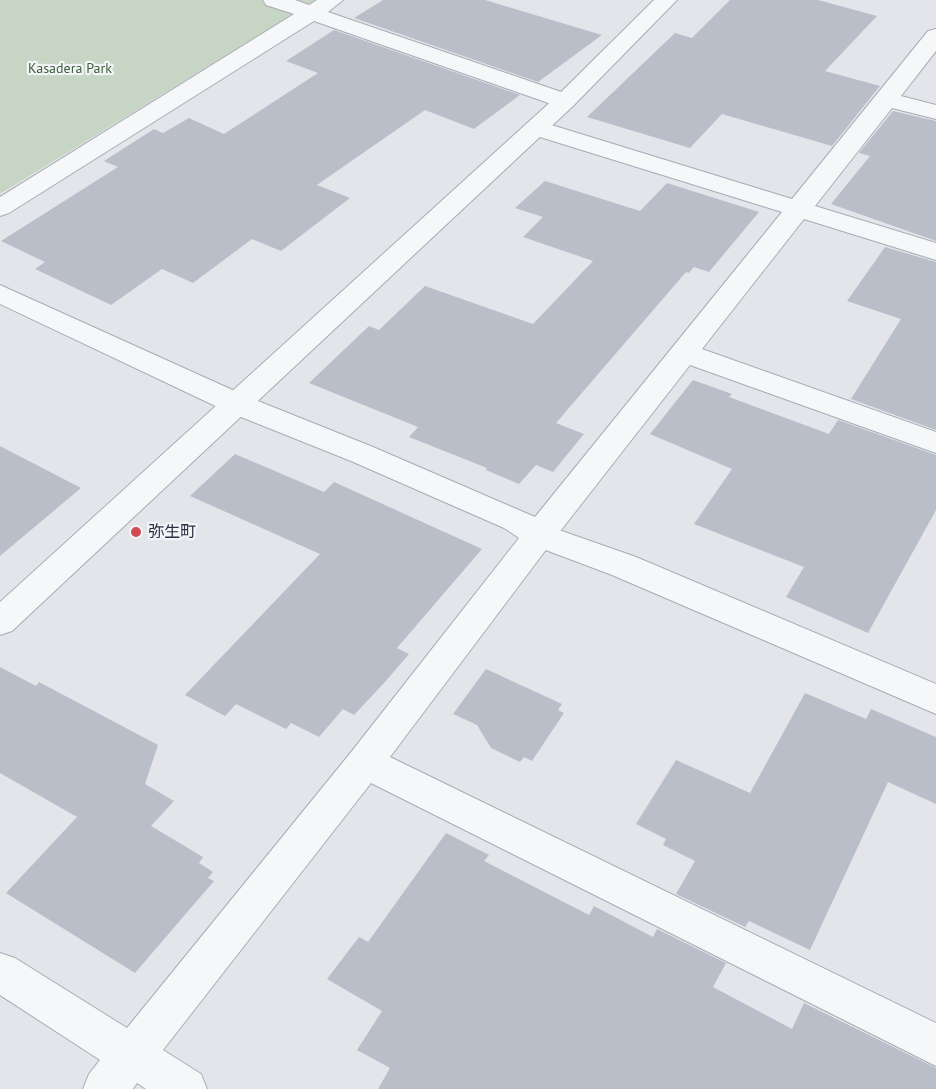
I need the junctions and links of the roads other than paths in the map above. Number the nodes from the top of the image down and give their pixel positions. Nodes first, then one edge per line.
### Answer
1 (274, 0) edge
2 (332, 0) edge
3 (666, 0) edge
4 (311, 13) junction
5 (936, 36) edge
6 (886, 99) junction
7 (565, 101) junction
8 (936, 112) edge
9 (536, 128) junction
10 (0, 208) edge
11 (798, 209) junction
12 (936, 252) edge
13 (0, 293) edge
14 (684, 353) junction
15 (237, 404) junction
16 (936, 443) edge
17 (539, 535) junction
18 (0, 622) edge
19 (936, 700) edge
20 (365, 762) junction
21 (0, 972) edge
22 (936, 1045) edge
23 (131, 1055) junction
24 (105, 1089) edge
25 (185, 1089) edge

1 - 4 street
2 - 4 street
3 - 7 street
4 - 7 street
4 - 10 street
5 - 6 street
6 - 8 street
6 - 11 street
7 - 9 street
9 - 11 street
9 - 15 street
11 - 12 street
11 - 14 street
13 - 15 street
14 - 16 street
14 - 17 street
15 - 17 street
15 - 18 street
17 - 19 street
17 - 20 street
20 - 22 street
20 - 23 street
21 - 23 street
23 - 24 street
23 - 25 street

